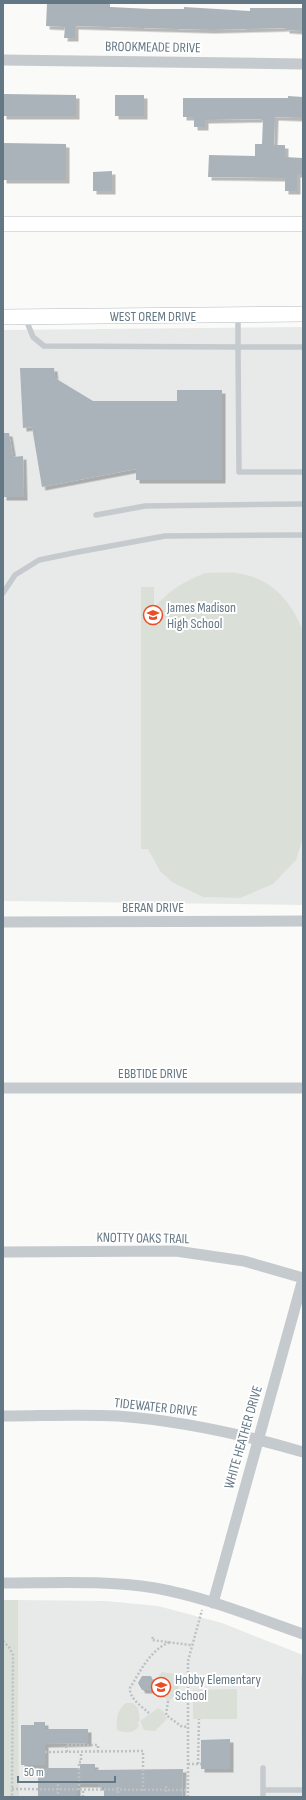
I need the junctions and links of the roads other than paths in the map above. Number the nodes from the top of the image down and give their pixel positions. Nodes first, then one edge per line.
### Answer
1 (3, 60) edge
2 (303, 64) edge
3 (3, 224) edge
4 (303, 224) edge
5 (303, 314) edge
6 (238, 316) junction
7 (3, 317) edge
8 (25, 317) junction
9 (238, 347) junction
10 (303, 348) edge
11 (303, 472) edge
12 (303, 504) edge
13 (96, 516) dead end
14 (303, 535) edge
15 (3, 593) edge
16 (303, 921) edge
17 (3, 922) edge
18 (3, 1088) edge
19 (303, 1088) edge
20 (3, 1252) edge
21 (303, 1279) edge
22 (3, 1416) edge
23 (258, 1438) junction
24 (303, 1452) edge
25 (3, 1583) edge
26 (209, 1602) junction
27 (303, 1634) edge
28 (263, 1768) dead end
29 (263, 1790) junction
30 (303, 1790) edge
31 (263, 1797) edge

1 - 2 street, BROOKMEADE DRIVE
3 - 4 main road
5 - 6 main road, WEST OREM DRIVE
6 - 8 main road, WEST OREM DRIVE
6 - 9 lane
7 - 8 main road, WEST OREM DRIVE
8 - 9 lane
9 - 10 lane
9 - 11 lane
12 - 13 lane
14 - 15 lane
16 - 17 street, BERAN DRIVE
18 - 19 street, EBBTIDE DRIVE
20 - 21 street, KNOTTY OAKS TRAIL
21 - 23 street, WHITE HEATHER DRIVE
22 - 23 street, TIDEWATER DRIVE
23 - 24 street, TIDEWATER DRIVE
23 - 26 street, WHITE HEATHER DRIVE
25 - 26 street
26 - 27 street
28 - 29 lane
29 - 30 lane
29 - 31 lane

